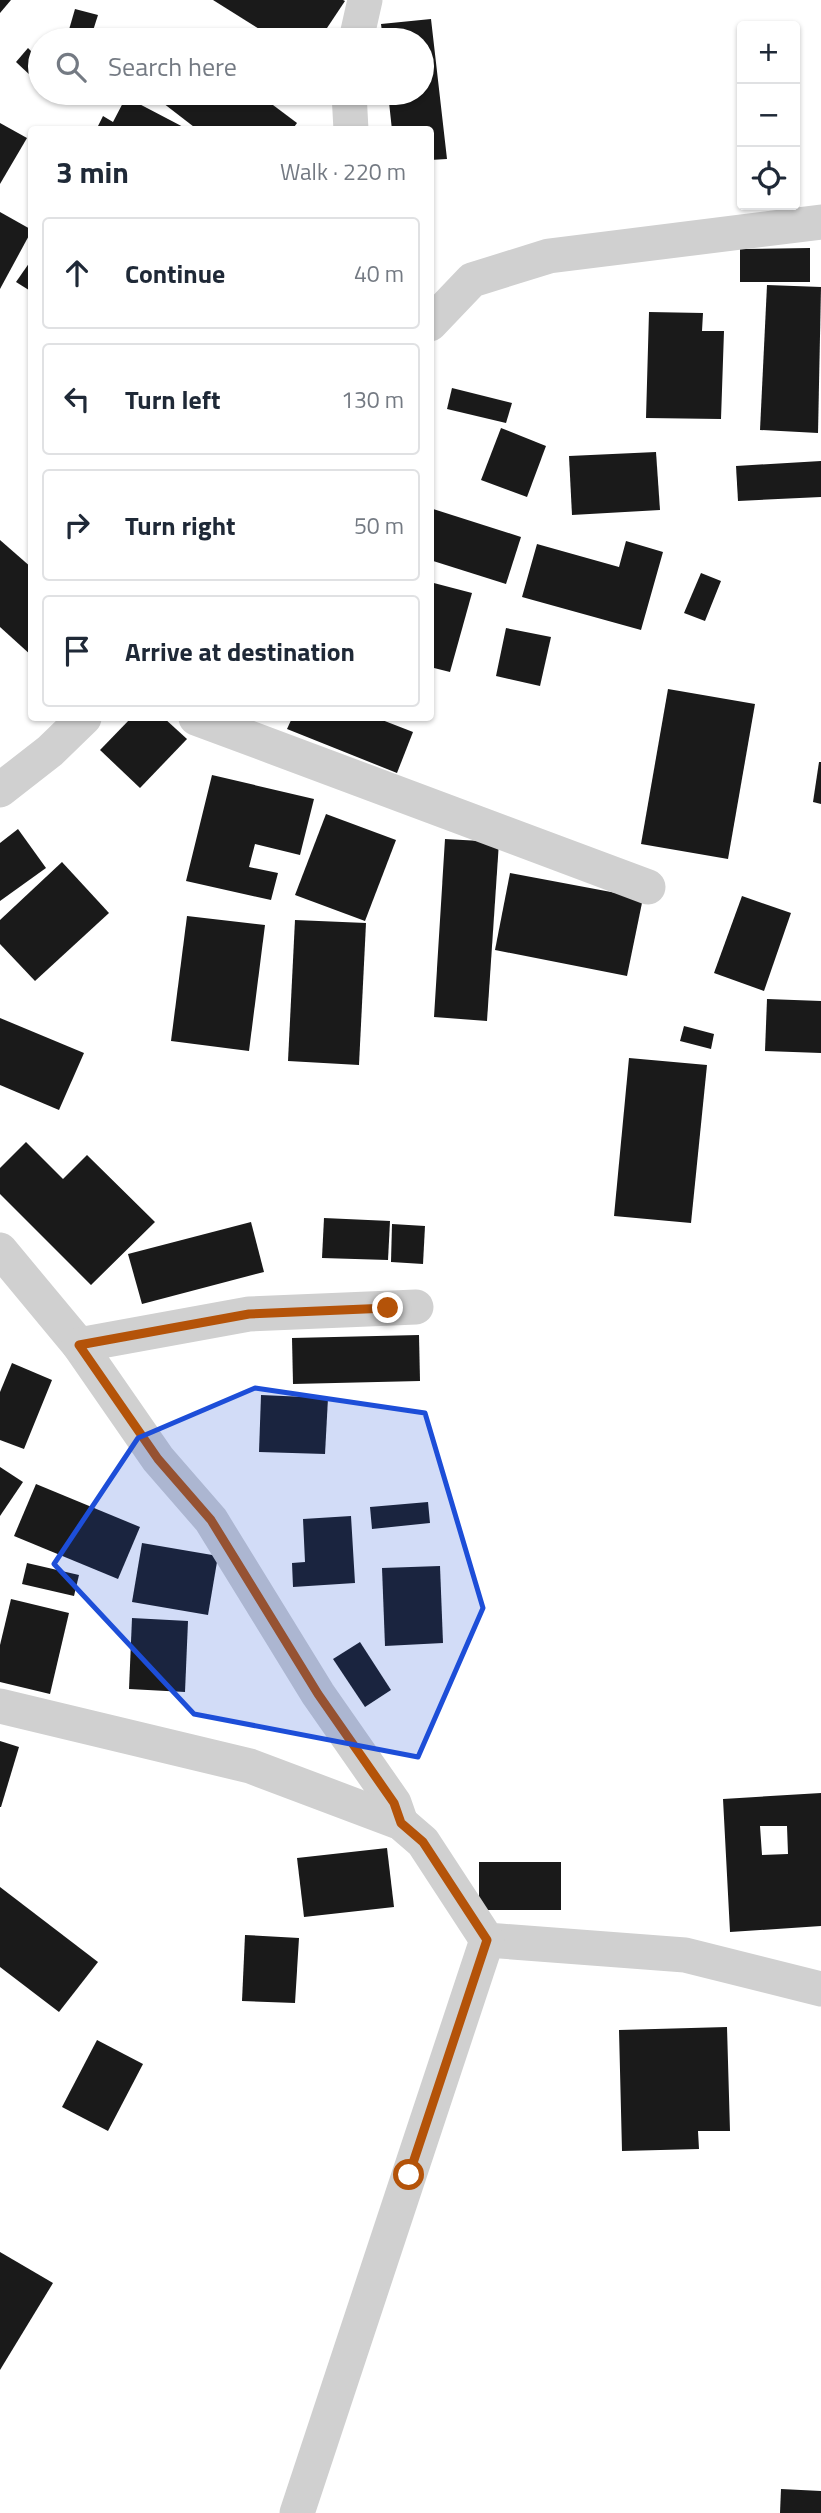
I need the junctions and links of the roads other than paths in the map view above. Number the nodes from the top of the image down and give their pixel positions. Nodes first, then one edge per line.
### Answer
1 (366, 0) edge
2 (359, 28) edge
3 (350, 105) edge
4 (351, 126) edge
5 (821, 222) edge
6 (434, 319) edge
7 (81, 721) edge
8 (204, 721) edge
9 (0, 790) edge
10 (648, 887) dead end
11 (0, 1250) edge
12 (416, 1307) dead end
13 (79, 1345) junction
14 (0, 1706) edge
15 (401, 1823) junction
16 (487, 1940) junction
17 (821, 1989) edge
18 (297, 2513) edge

1 - 2 street
3 - 4 street
5 - 6 street
7 - 9 street
8 - 10 street
11 - 13 street
12 - 13 street
13 - 15 street
14 - 15 street
15 - 16 street
16 - 17 street
16 - 18 street

